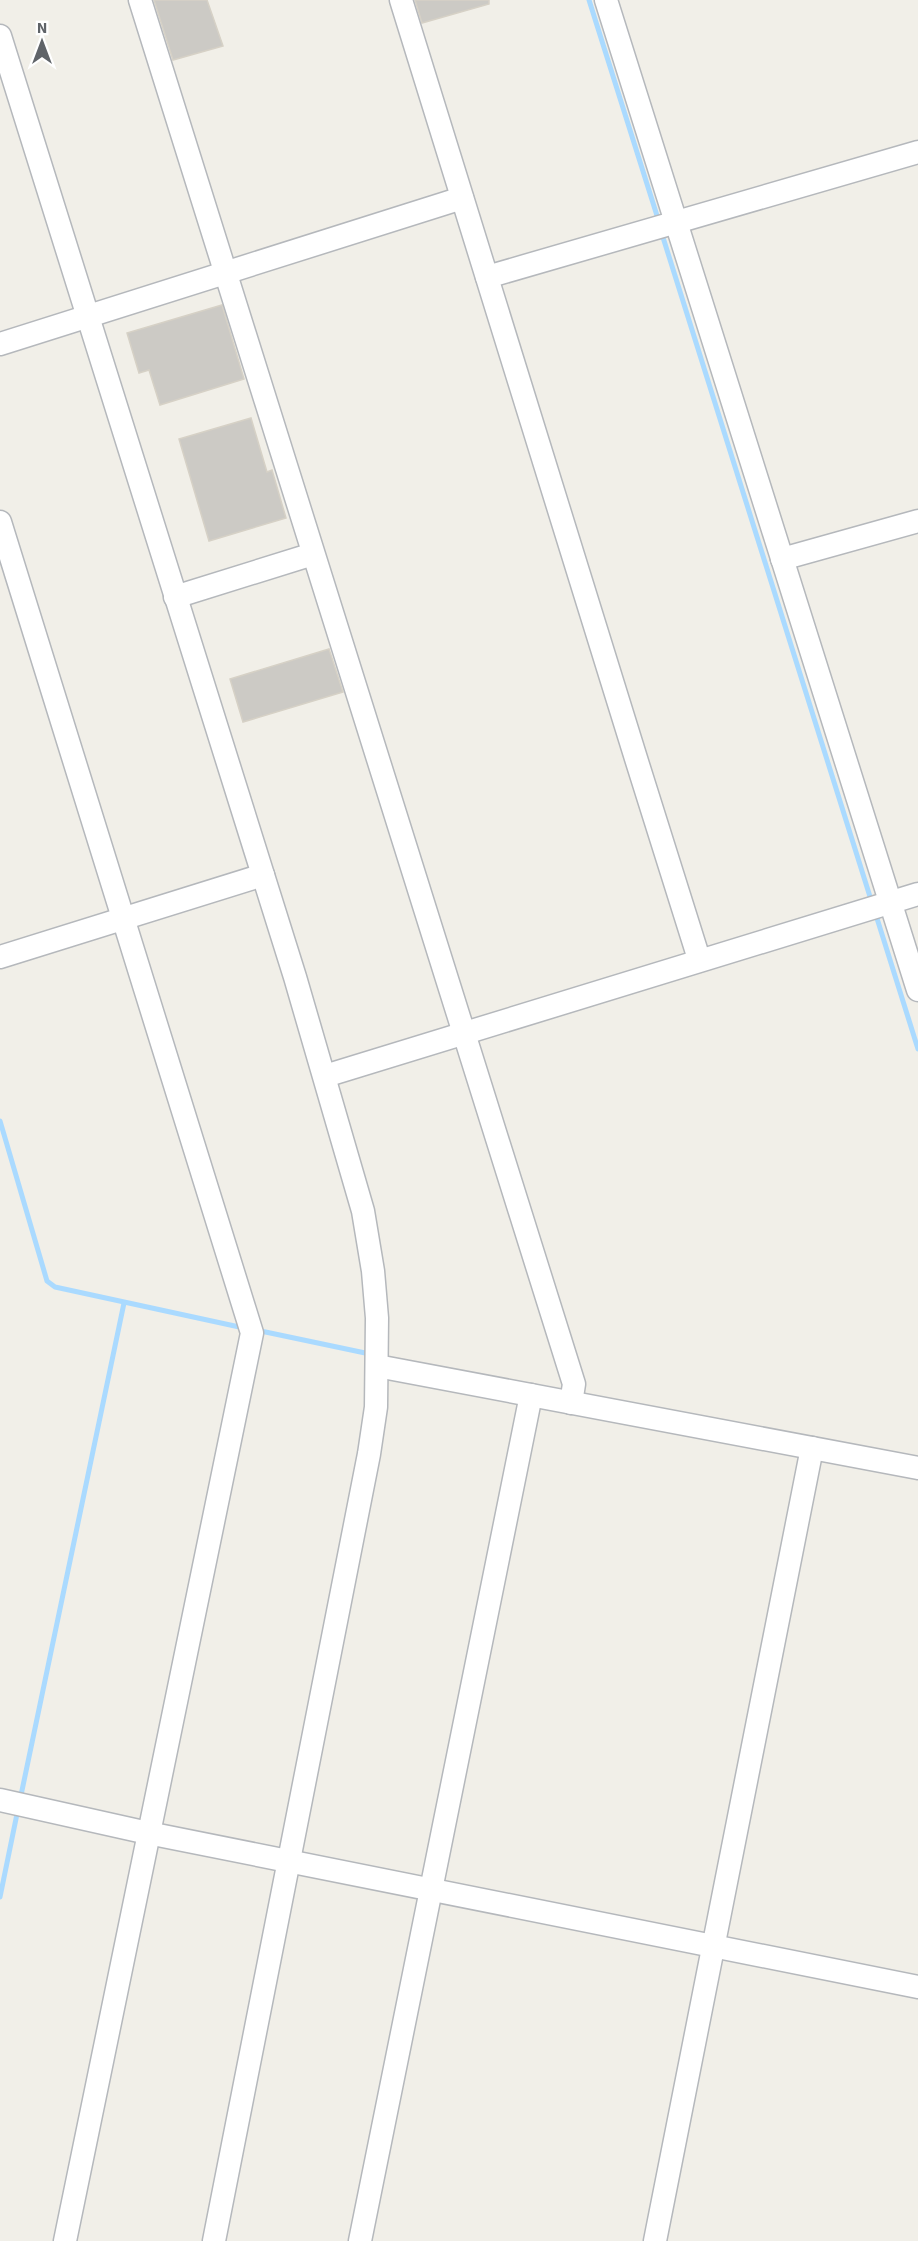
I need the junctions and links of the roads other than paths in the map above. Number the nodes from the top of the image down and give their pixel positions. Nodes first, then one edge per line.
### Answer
1 (140, 0) edge
2 (400, 0) edge
3 (606, 0) edge
4 (0, 36) edge
5 (918, 152) edge
6 (462, 198) junction
7 (675, 220) junction
8 (224, 273) junction
9 (487, 277) junction
10 (87, 316) junction
11 (0, 344) edge
12 (918, 521) edge
13 (0, 522) edge
14 (313, 554) junction
15 (782, 559) junction
16 (176, 597) junction
17 (263, 875) junction
18 (918, 894) edge
19 (890, 902) junction
20 (124, 918) junction
21 (0, 957) edge
22 (699, 959) junction
23 (918, 990) edge
24 (464, 1033) junction
25 (325, 1076) junction
26 (376, 1366) junction
27 (531, 1395) junction
28 (571, 1403) junction
29 (812, 1448) junction
30 (918, 1468) edge
31 (0, 1800) edge
32 (148, 1833) junction
33 (290, 1862) junction
34 (432, 1890) junction
35 (713, 1947) junction
36 (918, 1988) edge
37 (64, 2241) edge
38 (214, 2241) edge
39 (360, 2241) edge
40 (656, 2241) edge

1 - 8 street
2 - 6 street
3 - 7 street
4 - 10 street
5 - 7 street
6 - 8 street
6 - 9 street
7 - 9 street
7 - 15 street
8 - 10 street
8 - 14 street
9 - 22 street
10 - 11 street
10 - 16 street
12 - 15 street
13 - 20 street
14 - 16 street
14 - 24 street
15 - 19 street
16 - 17 street
17 - 20 street
17 - 25 street
18 - 19 street
19 - 22 street
19 - 23 street
20 - 21 street
20 - 32 street
22 - 24 street
24 - 25 street
24 - 28 street
25 - 26 street
26 - 27 street
26 - 33 street
27 - 28 street
27 - 34 street
28 - 29 street
29 - 30 street
29 - 35 street
31 - 32 street
32 - 33 street
32 - 37 street
33 - 34 street
33 - 38 street
34 - 35 street
34 - 39 street
35 - 36 street
35 - 40 street

